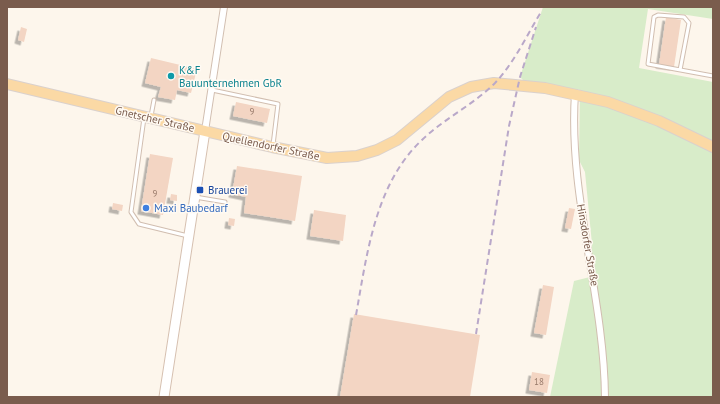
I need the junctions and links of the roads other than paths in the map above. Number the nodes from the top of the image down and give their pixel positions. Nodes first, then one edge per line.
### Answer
1 (224, 7) edge
2 (680, 70) junction
3 (713, 76) edge
4 (7, 84) edge
5 (212, 90) junction
6 (575, 94) junction
7 (154, 100) dead end
8 (147, 117) junction
9 (205, 131) junction
10 (272, 147) junction
11 (713, 147) edge
12 (194, 197) junction
13 (225, 202) dead end
14 (188, 236) junction
15 (164, 397) edge
16 (605, 397) edge

1 - 5 street
2 - 2 lane
2 - 3 lane
4 - 8 main road, Gnetscher Straße
5 - 9 street
5 - 10 lane
6 - 10 main road, Quellendorfer Straße
6 - 11 main road, Quellendorfer Straße
6 - 16 street, Hinsdorfer Straße
7 - 8 lane
8 - 9 main road, Gnetscher Straße
8 - 14 lane
9 - 10 main road, Quellendorfer Straße
9 - 12 main road, Gnetscher Straße
12 - 13 lane
12 - 14 main road, Gnetscher Straße
14 - 15 main road, Gnetscher Straße

